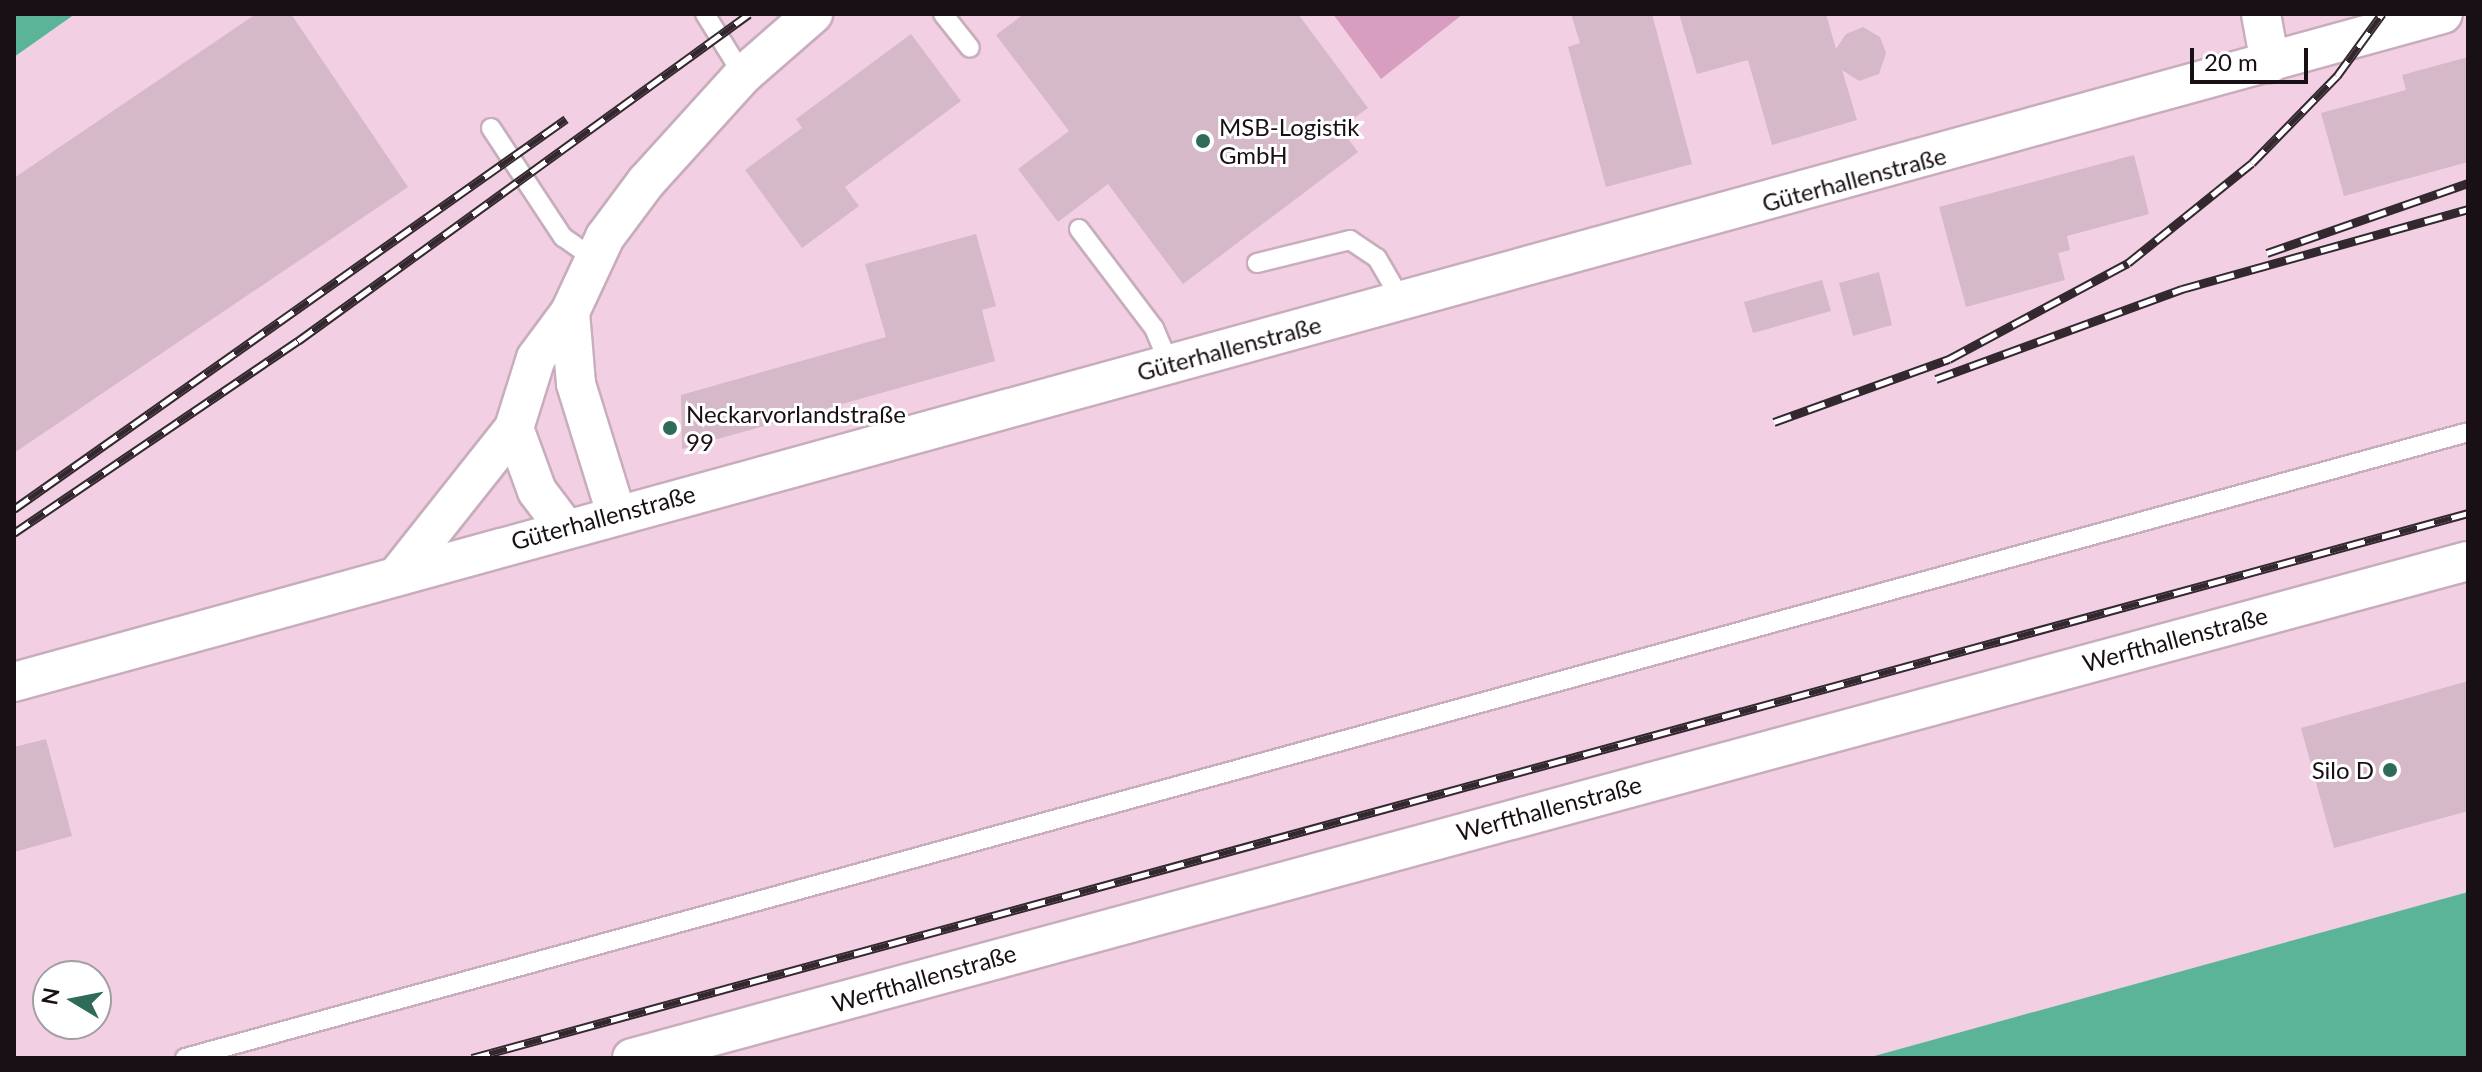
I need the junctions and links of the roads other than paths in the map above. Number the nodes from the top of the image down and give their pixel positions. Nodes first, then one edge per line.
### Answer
1 (705, 14) edge
2 (813, 14) edge
3 (943, 14) edge
4 (2261, 14) edge
5 (2443, 14) edge
6 (970, 48) dead end
7 (2270, 63) junction
8 (743, 75) junction
9 (491, 128) dead end
10 (1079, 229) dead end
11 (595, 259) junction
12 (1257, 263) dead end
13 (1402, 301) junction
14 (570, 312) junction
15 (1169, 364) junction
16 (514, 428) junction
17 (2468, 432) edge
18 (616, 513) junction
19 (565, 528) junction
20 (2468, 561) edge
21 (400, 572) junction
22 (14, 682) edge
23 (185, 1058) edge
24 (632, 1058) edge

1 - 8 lane
2 - 8 street
3 - 6 lane
4 - 7 street
5 - 7 street, Güterhallenstraße
7 - 13 street, Güterhallenstraße
8 - 11 street
9 - 11 lane
10 - 15 lane
11 - 14 street
12 - 13 lane
13 - 15 street, Güterhallenstraße
14 - 16 street
14 - 18 street
15 - 18 street, Güterhallenstraße
16 - 19 street
16 - 21 street
17 - 23 lane
18 - 19 street, Güterhallenstraße
19 - 21 street, Güterhallenstraße
20 - 24 street, Werfthallenstraße
21 - 22 street, Güterhallenstraße

